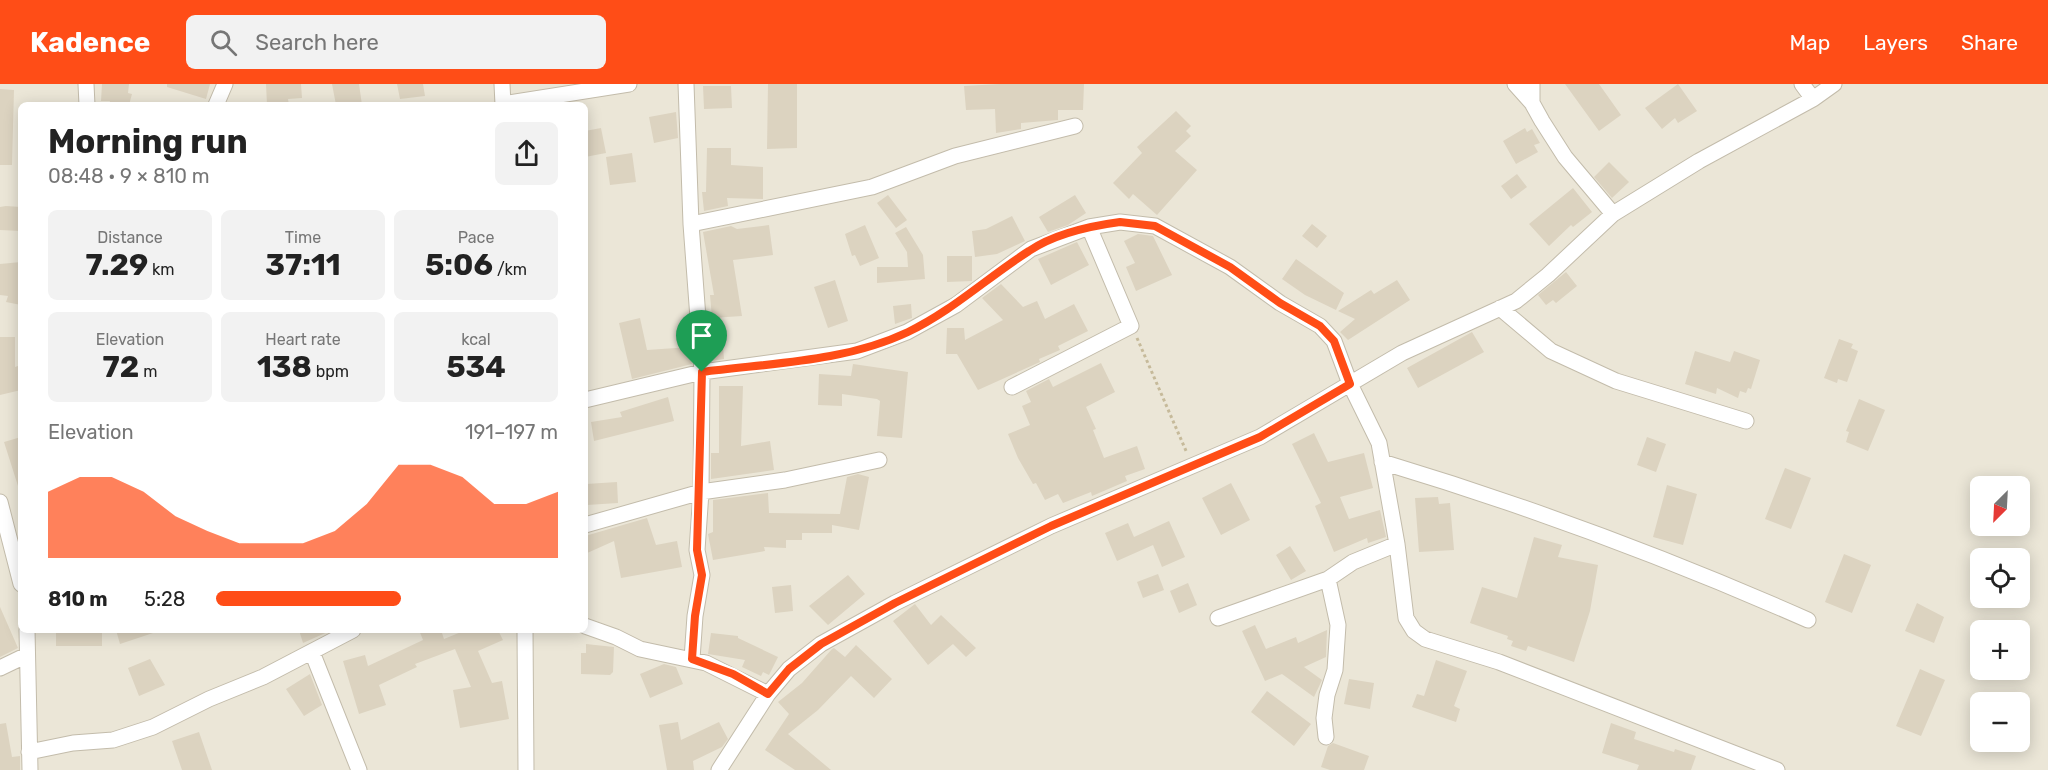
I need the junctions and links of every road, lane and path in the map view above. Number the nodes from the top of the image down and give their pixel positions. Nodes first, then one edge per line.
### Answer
1 (86, 84) edge
2 (225, 84) edge
3 (502, 84) edge
4 (629, 84) edge
5 (686, 84) edge
6 (1515, 84) edge
7 (1532, 84) edge
8 (1802, 84) edge
9 (1834, 84) edge
10 (1813, 99) junction
11 (87, 102) edge
12 (217, 102) edge
13 (503, 102) edge
14 (516, 102) edge
15 (1532, 104) junction
16 (1074, 126) dead end
17 (1613, 214) junction
18 (691, 224) junction
19 (1089, 226) junction
20 (1500, 309) junction
21 (1131, 326) junction
22 (702, 372) junction
23 (1350, 384) junction
24 (1012, 387) dead end
25 (588, 399) edge
26 (1746, 421) dead end
27 (879, 460) dead end
28 (1382, 462) junction
29 (1192, 466) junction
30 (701, 492) junction
31 (0, 502) edge
32 (588, 524) edge
33 (1397, 544) junction
34 (18, 572) edge
35 (1328, 579) junction
36 (1218, 618) dead end
37 (1808, 620) dead end
38 (588, 627) edge
39 (27, 633) edge
40 (347, 633) edge
41 (525, 633) edge
42 (312, 652) junction
43 (27, 655) junction
44 (692, 659) junction
45 (0, 668) edge
46 (768, 694) junction
47 (1326, 736) dead end
48 (29, 752) junction
49 (30, 770) edge
50 (360, 770) edge
51 (526, 770) edge
52 (719, 770) edge
53 (1777, 770) edge

1 - 11 street
2 - 12 street
3 - 13 street
4 - 14 street
5 - 18 street
6 - 15 street
7 - 15 street
8 - 10 street
9 - 10 street
10 - 17 street
15 - 17 street
16 - 18 street
17 - 20 street
18 - 22 street
19 - 21 street
19 - 22 street
19 - 23 street
20 - 23 street
20 - 26 street
21 - 24 street
21 - 29 path
22 - 25 street
22 - 30 street
23 - 28 street
23 - 29 street
27 - 30 street
28 - 33 street
28 - 37 street
29 - 46 street
30 - 32 street
30 - 44 street
31 - 34 street
33 - 35 street
33 - 53 street
35 - 36 street
35 - 47 street
38 - 44 street
39 - 43 street
40 - 42 street
41 - 51 street
42 - 48 street
42 - 50 street
43 - 45 street
43 - 48 street
44 - 46 street
46 - 52 street
48 - 49 street

